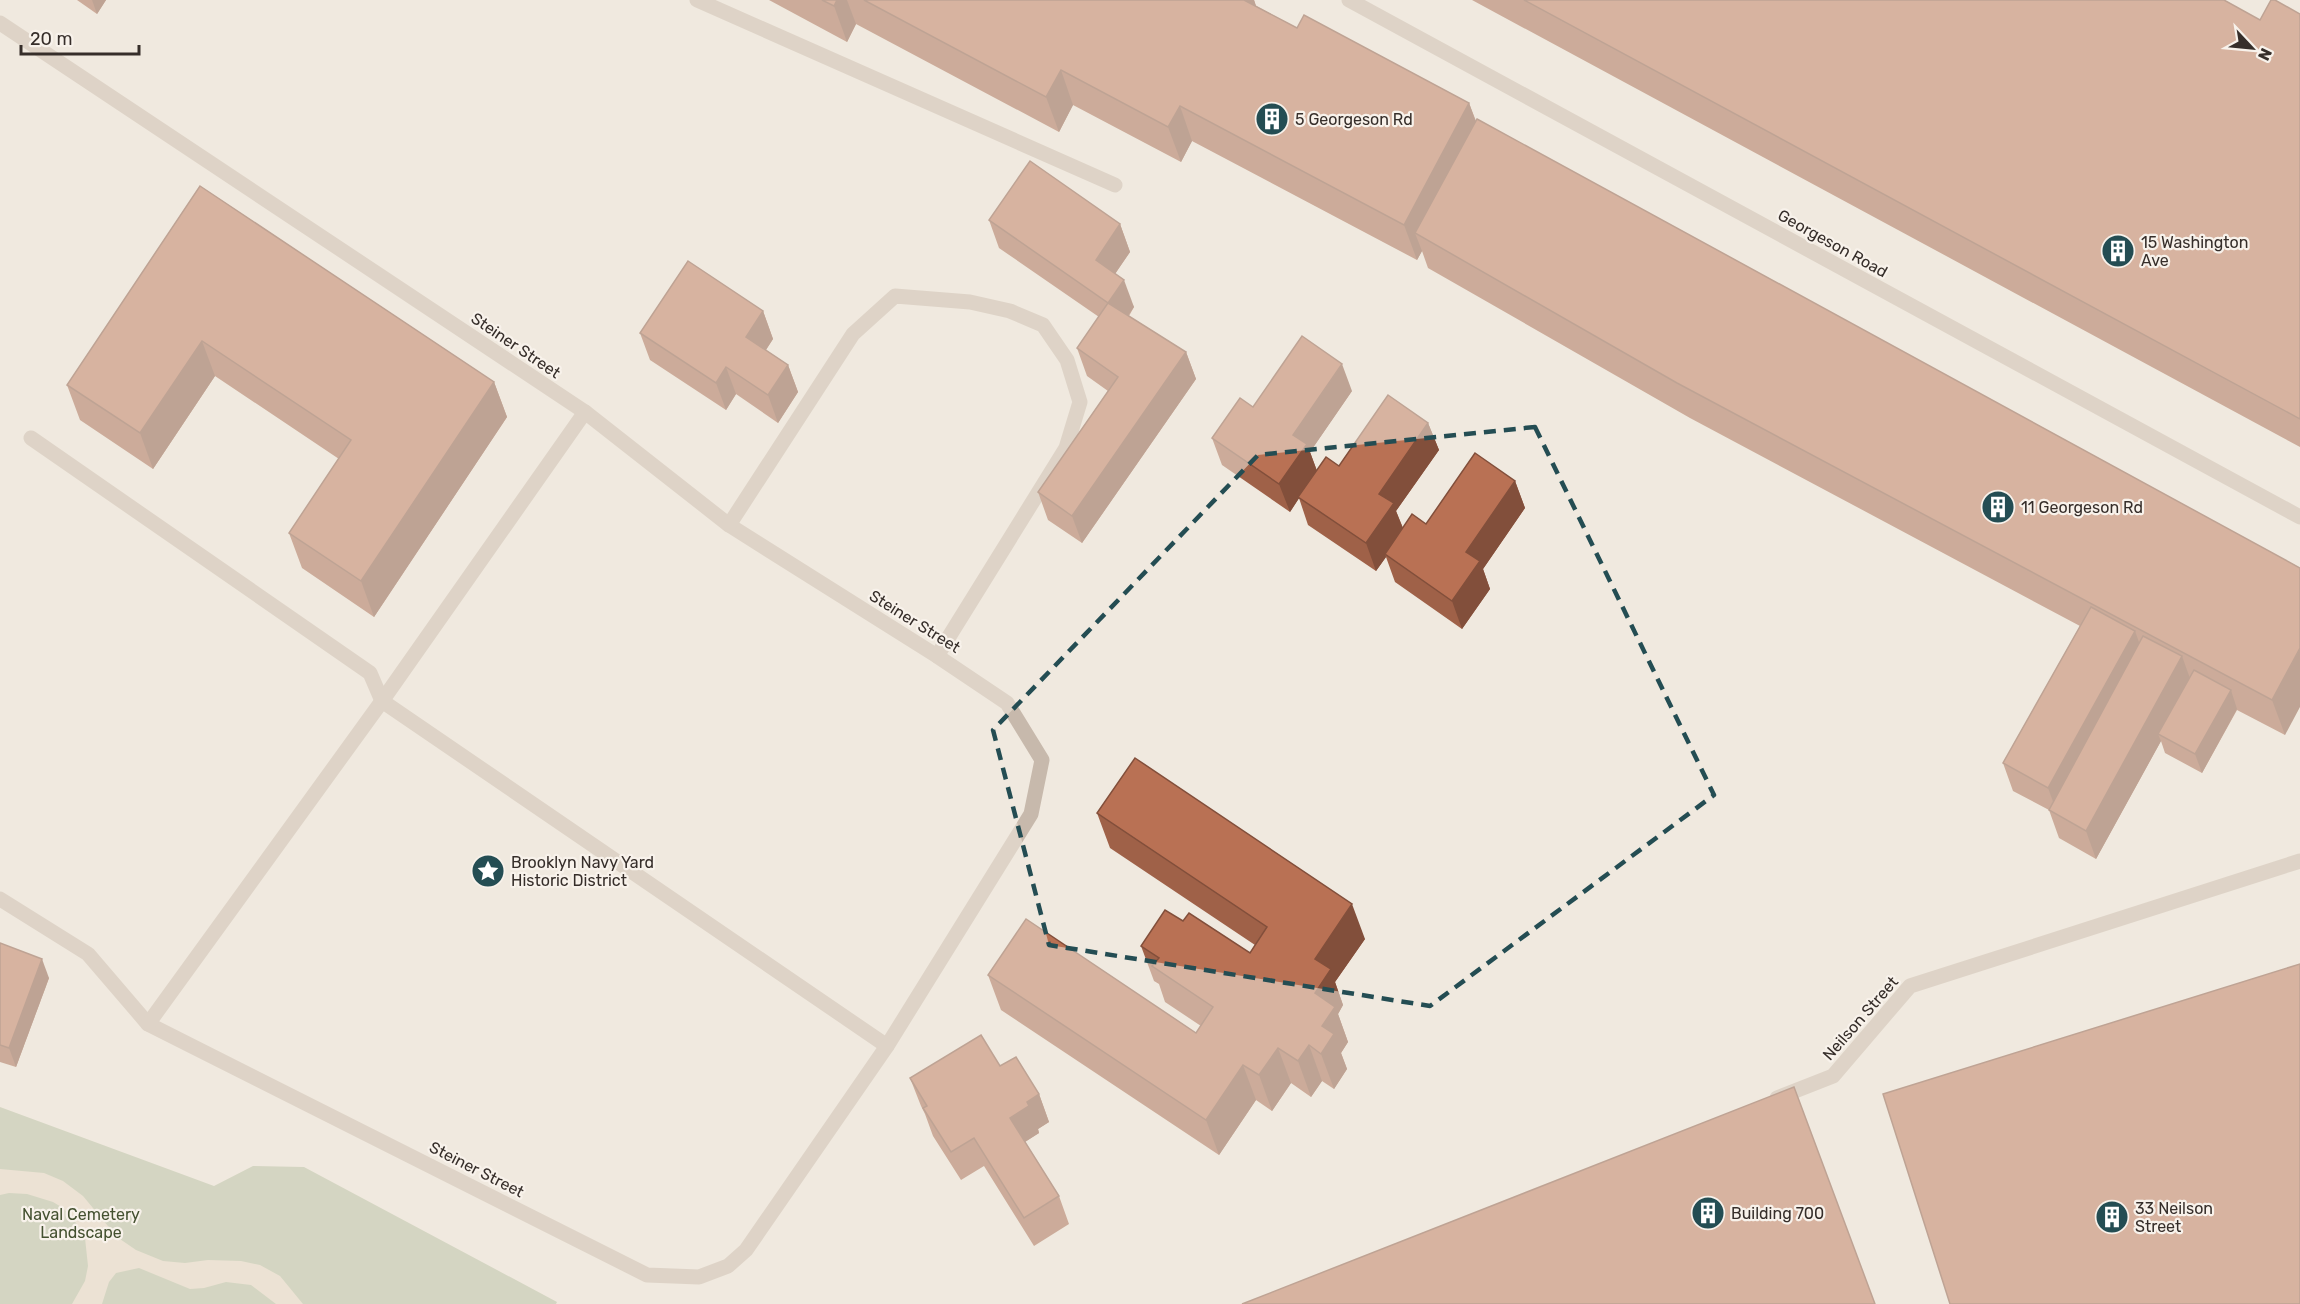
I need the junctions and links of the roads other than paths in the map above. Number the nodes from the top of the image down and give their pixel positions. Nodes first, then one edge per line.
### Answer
1 (697, 0) edge
2 (1348, 0) edge
3 (0, 23) edge
4 (1115, 185) dead end
5 (585, 412) junction
6 (31, 438) dead end
7 (2300, 517) edge
8 (729, 525) junction
9 (937, 656) junction
10 (382, 701) junction
11 (2300, 861) edge
12 (0, 899) edge
13 (148, 1024) junction
14 (887, 1046) junction
15 (1767, 1102) edge

1 - 4 street
2 - 7 street, Georgeson Road
3 - 5 street, Steiner Street
5 - 8 street, Steiner Street
5 - 10 street
6 - 10 street
8 - 9 street, Steiner Street
8 - 9 street
9 - 14 street, Steiner Street
10 - 13 street
10 - 14 street
11 - 15 street, Neilson Street
12 - 13 street, Steiner Street
13 - 14 street, Steiner Street

